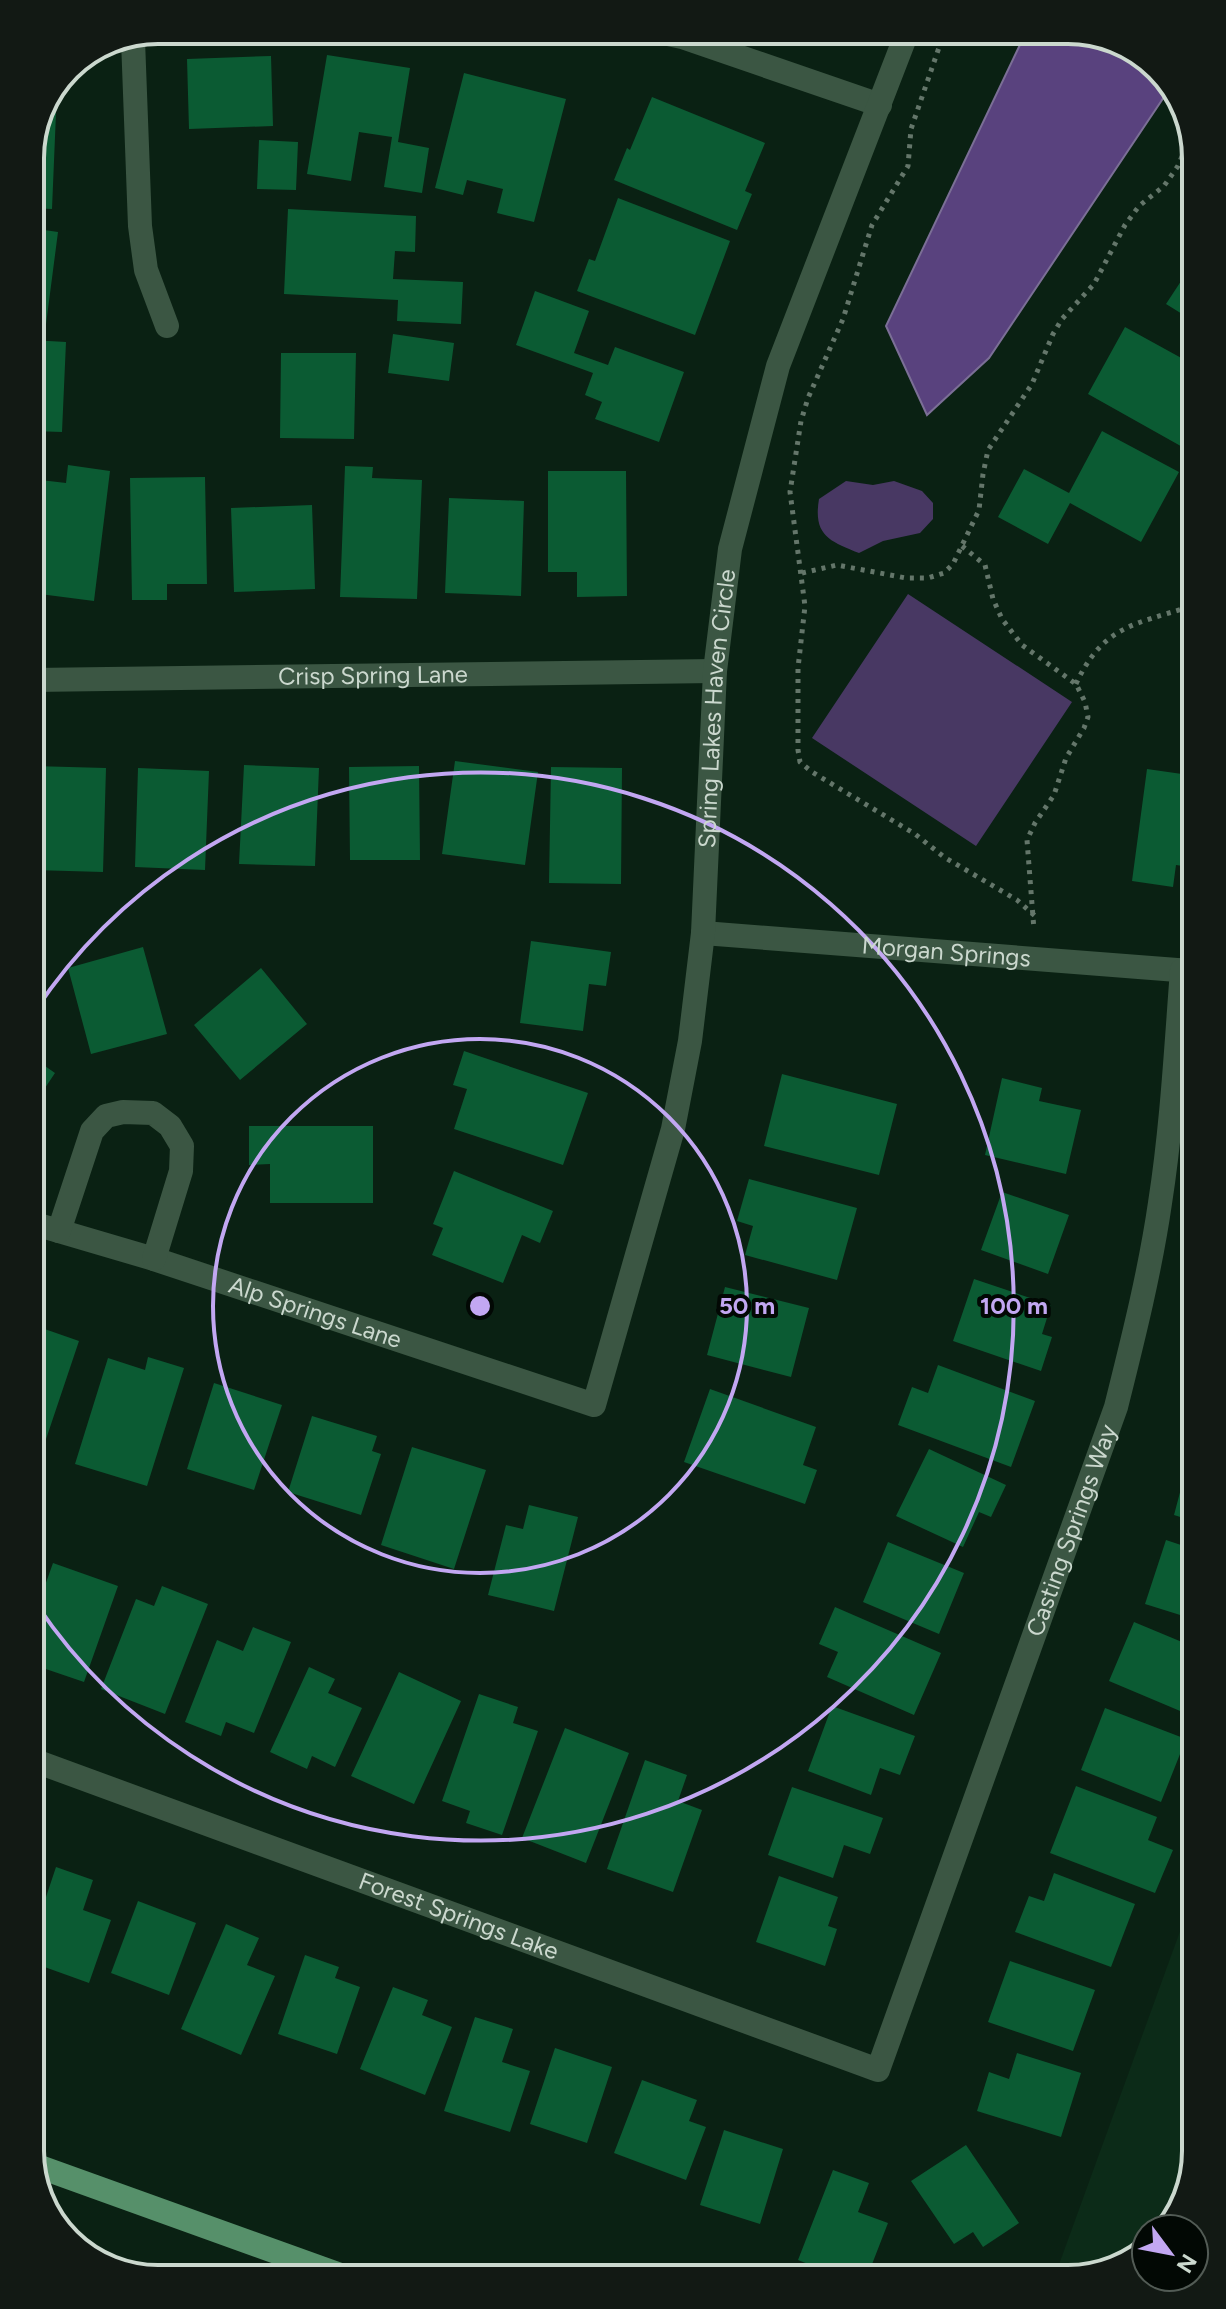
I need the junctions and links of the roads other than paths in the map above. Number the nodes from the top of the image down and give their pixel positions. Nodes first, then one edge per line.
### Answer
1 (702, 44) edge
2 (903, 44) edge
3 (133, 47) edge
4 (880, 105) junction
5 (167, 326) dead end
6 (715, 671) junction
7 (44, 680) edge
8 (703, 933) junction
9 (1182, 970) edge
10 (1182, 1005) edge
11 (47, 1227) edge
12 (154, 1259) junction
13 (594, 1405) joint
14 (44, 1764) edge
15 (878, 2070) joint
16 (46, 2169) edge
17 (313, 2265) edge

1 - 4 street
2 - 4 street, Spring Lakes Haven Circle
3 - 5 street
4 - 6 street, Spring Lakes Haven Circle
6 - 7 street, Crisp Spring Lane
6 - 8 street, Spring Lakes Haven Circle
8 - 9 street, Morgan Springs
8 - 13 street, Spring Lakes Haven Circle
10 - 15 street, Casting Springs Way
11 - 12 street, Alp Springs Lane
11 - 12 street
12 - 13 street, Alp Springs Lane
14 - 15 street, Forest Springs Lake
16 - 17 main road

